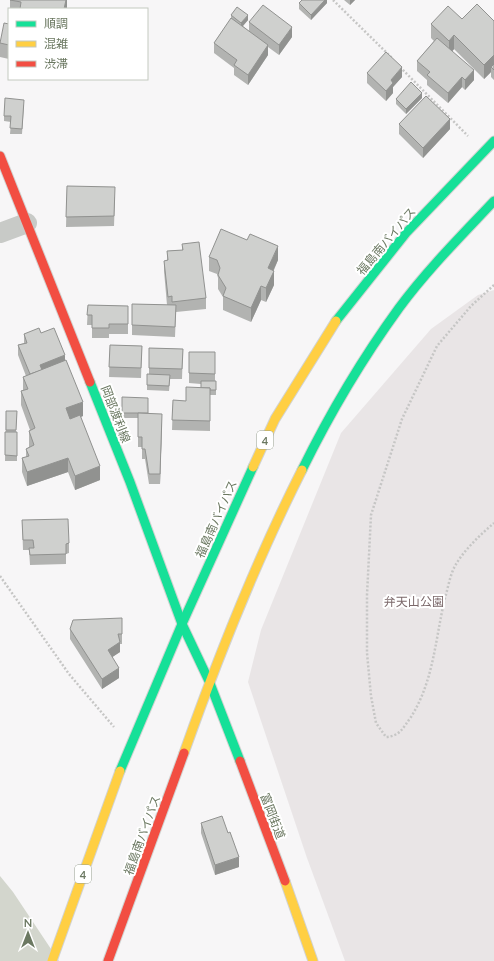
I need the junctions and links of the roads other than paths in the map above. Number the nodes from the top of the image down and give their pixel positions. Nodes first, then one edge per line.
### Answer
1 (494, 141) edge
2 (0, 156) edge
3 (494, 201) edge
4 (27, 222) junction
5 (0, 232) edge
6 (182, 624) junction
7 (208, 681) junction
8 (52, 961) edge
9 (108, 961) edge
10 (313, 961) edge

1 - 6 main road, 福島南バイパス / 4
2 - 4 main road, 岡部渡利線
3 - 7 main road, 福島南バイパス
4 - 5 street
4 - 6 main road, 岡部渡利線
6 - 7 main road, 岡部渡利線
6 - 8 main road, 福島南バイパス / 4
7 - 9 main road, 福島南バイパス
7 - 10 main road, 富岡街道

